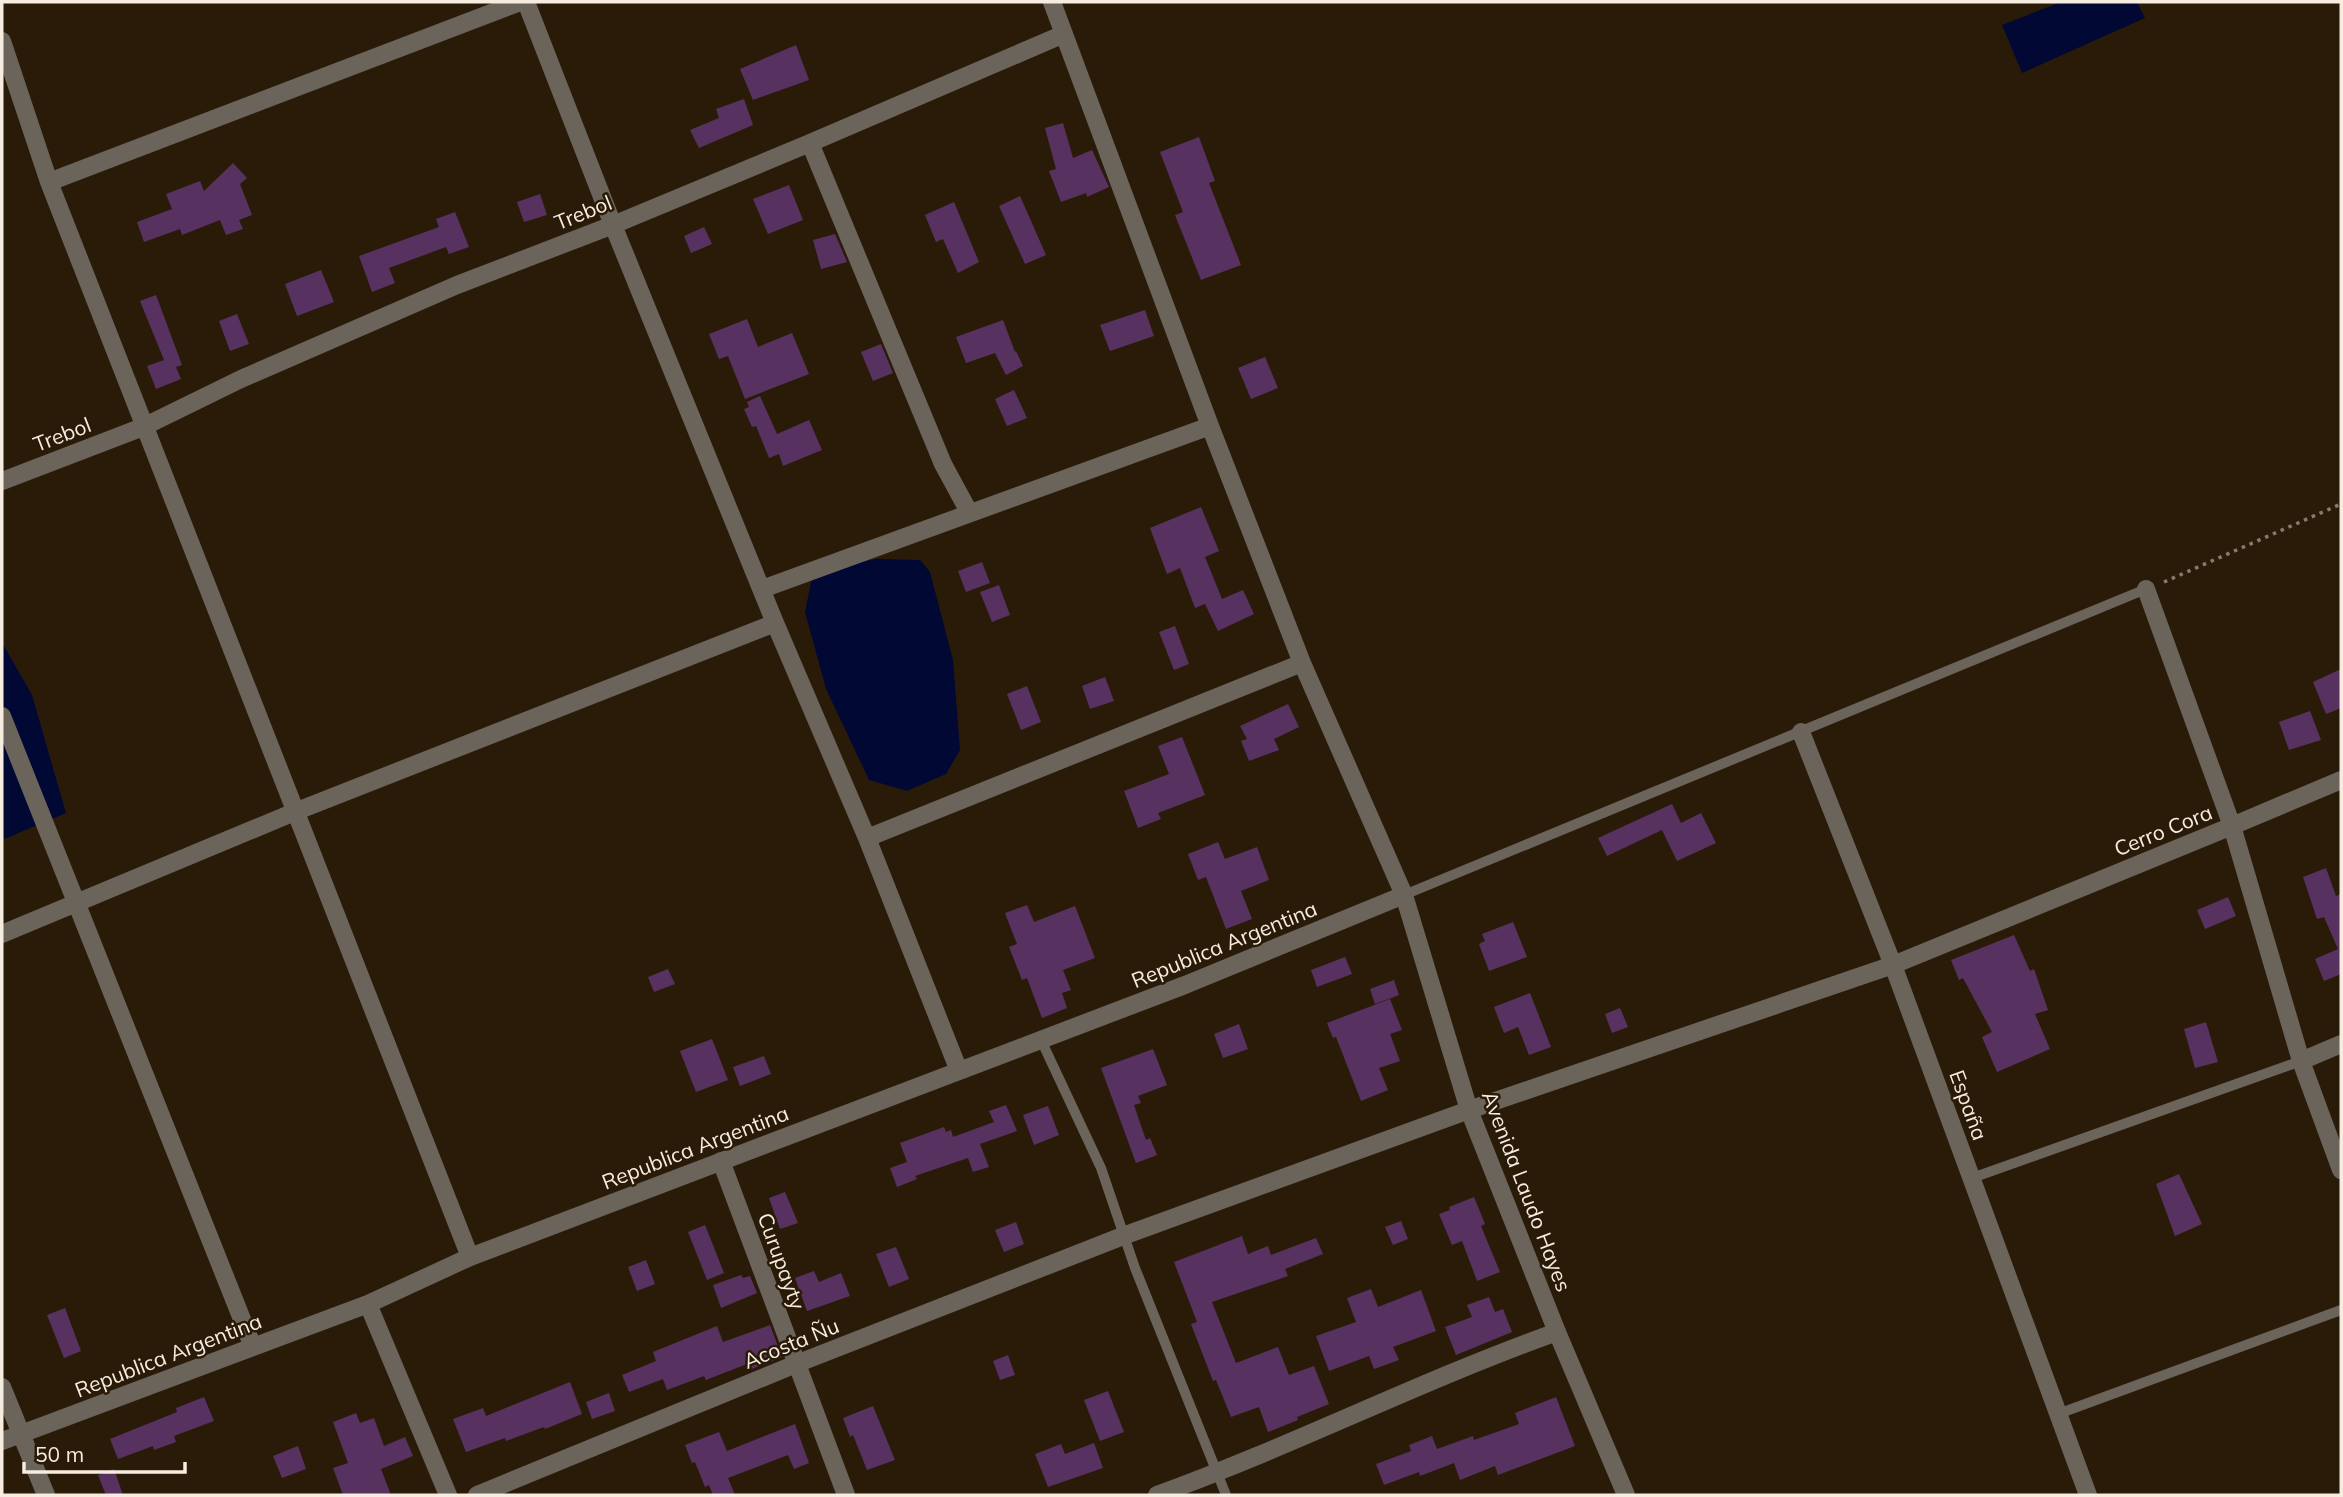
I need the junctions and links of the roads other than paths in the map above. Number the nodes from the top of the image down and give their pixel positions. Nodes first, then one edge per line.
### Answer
1 (520, 2) edge
2 (526, 2) edge
3 (1052, 2) edge
4 (1064, 34) junction
5 (2, 41) edge
6 (810, 143) junction
7 (49, 182) junction
8 (613, 225) junction
9 (1210, 426) junction
10 (143, 427) junction
11 (2, 481) edge
12 (969, 512) junction
13 (762, 589) junction
14 (2147, 589) joint
15 (775, 623) junction
16 (1302, 663) junction
17 (2, 716) edge
18 (1801, 732) junction
19 (2341, 780) edge
20 (297, 811) junction
21 (2232, 826) junction
22 (867, 838) junction
23 (1404, 895) junction
24 (77, 903) junction
25 (2, 934) edge
26 (1893, 965) junction
27 (1041, 1040) junction
28 (2341, 1044) edge
29 (2301, 1061) junction
30 (959, 1071) junction
31 (1469, 1110) junction
32 (721, 1161) junction
33 (2341, 1170) edge
34 (1972, 1178) junction
35 (1123, 1236) junction
36 (470, 1256) junction
37 (368, 1304) junction
38 (2341, 1310) edge
39 (1558, 1332) junction
40 (253, 1347) junction
41 (796, 1364) junction
42 (2, 1387) edge
43 (2058, 1414) junction
44 (20, 1434) junction
45 (2, 1441) edge
46 (1218, 1473) junction
47 (46, 1495) edge
48 (448, 1495) edge
49 (477, 1495) edge
50 (846, 1495) edge
51 (1157, 1495) edge
52 (1226, 1495) edge
53 (1626, 1495) edge
54 (2088, 1495) edge

1 - 7 street
2 - 8 street
3 - 4 street, Avenida Laudo Hayes
4 - 6 street, Trebol
4 - 9 street, Avenida Laudo Hayes
5 - 7 street
6 - 8 street, Trebol
6 - 12 street
7 - 10 street
8 - 10 street, Trebol
8 - 13 street
9 - 12 street
9 - 16 street, Avenida Laudo Hayes
10 - 11 street, Trebol
10 - 20 street
12 - 13 street
13 - 15 street
14 - 18 lane
14 - 21 street
15 - 20 street
15 - 22 street
16 - 22 street
16 - 23 street, Avenida Laudo Hayes
17 - 24 street
18 - 23 lane
18 - 26 street, España
19 - 21 street
20 - 24 street
20 - 36 street
21 - 26 street, Cerro Cora
21 - 29 street, Cerro Cora
22 - 30 street
23 - 27 street, Republica Argentina
23 - 31 street, Avenida Laudo Hayes
24 - 25 street
24 - 40 street
26 - 31 street, Cerro Cora
26 - 34 street, España
27 - 30 street, Republica Argentina
27 - 35 lane
28 - 29 street
29 - 33 street, Cerro Cora
29 - 34 lane
30 - 32 street, Republica Argentina
31 - 35 street, Acosta Ñu
31 - 39 street, Avenida Laudo Hayes
32 - 36 street, Republica Argentina
32 - 41 street, Curupayty
34 - 43 street, España
35 - 41 street, Acosta Ñu
35 - 46 lane
36 - 37 street, Republica Argentina
37 - 40 street, Republica Argentina
37 - 48 street
38 - 43 lane
39 - 46 street
39 - 53 street, Avenida Laudo Hayes
40 - 44 street, Republica Argentina
41 - 49 street, Acosta Ñu
41 - 50 street, Curupayty
42 - 44 street
43 - 54 street, España
44 - 45 street, Republica Argentina
44 - 47 street
46 - 51 street
46 - 52 lane

